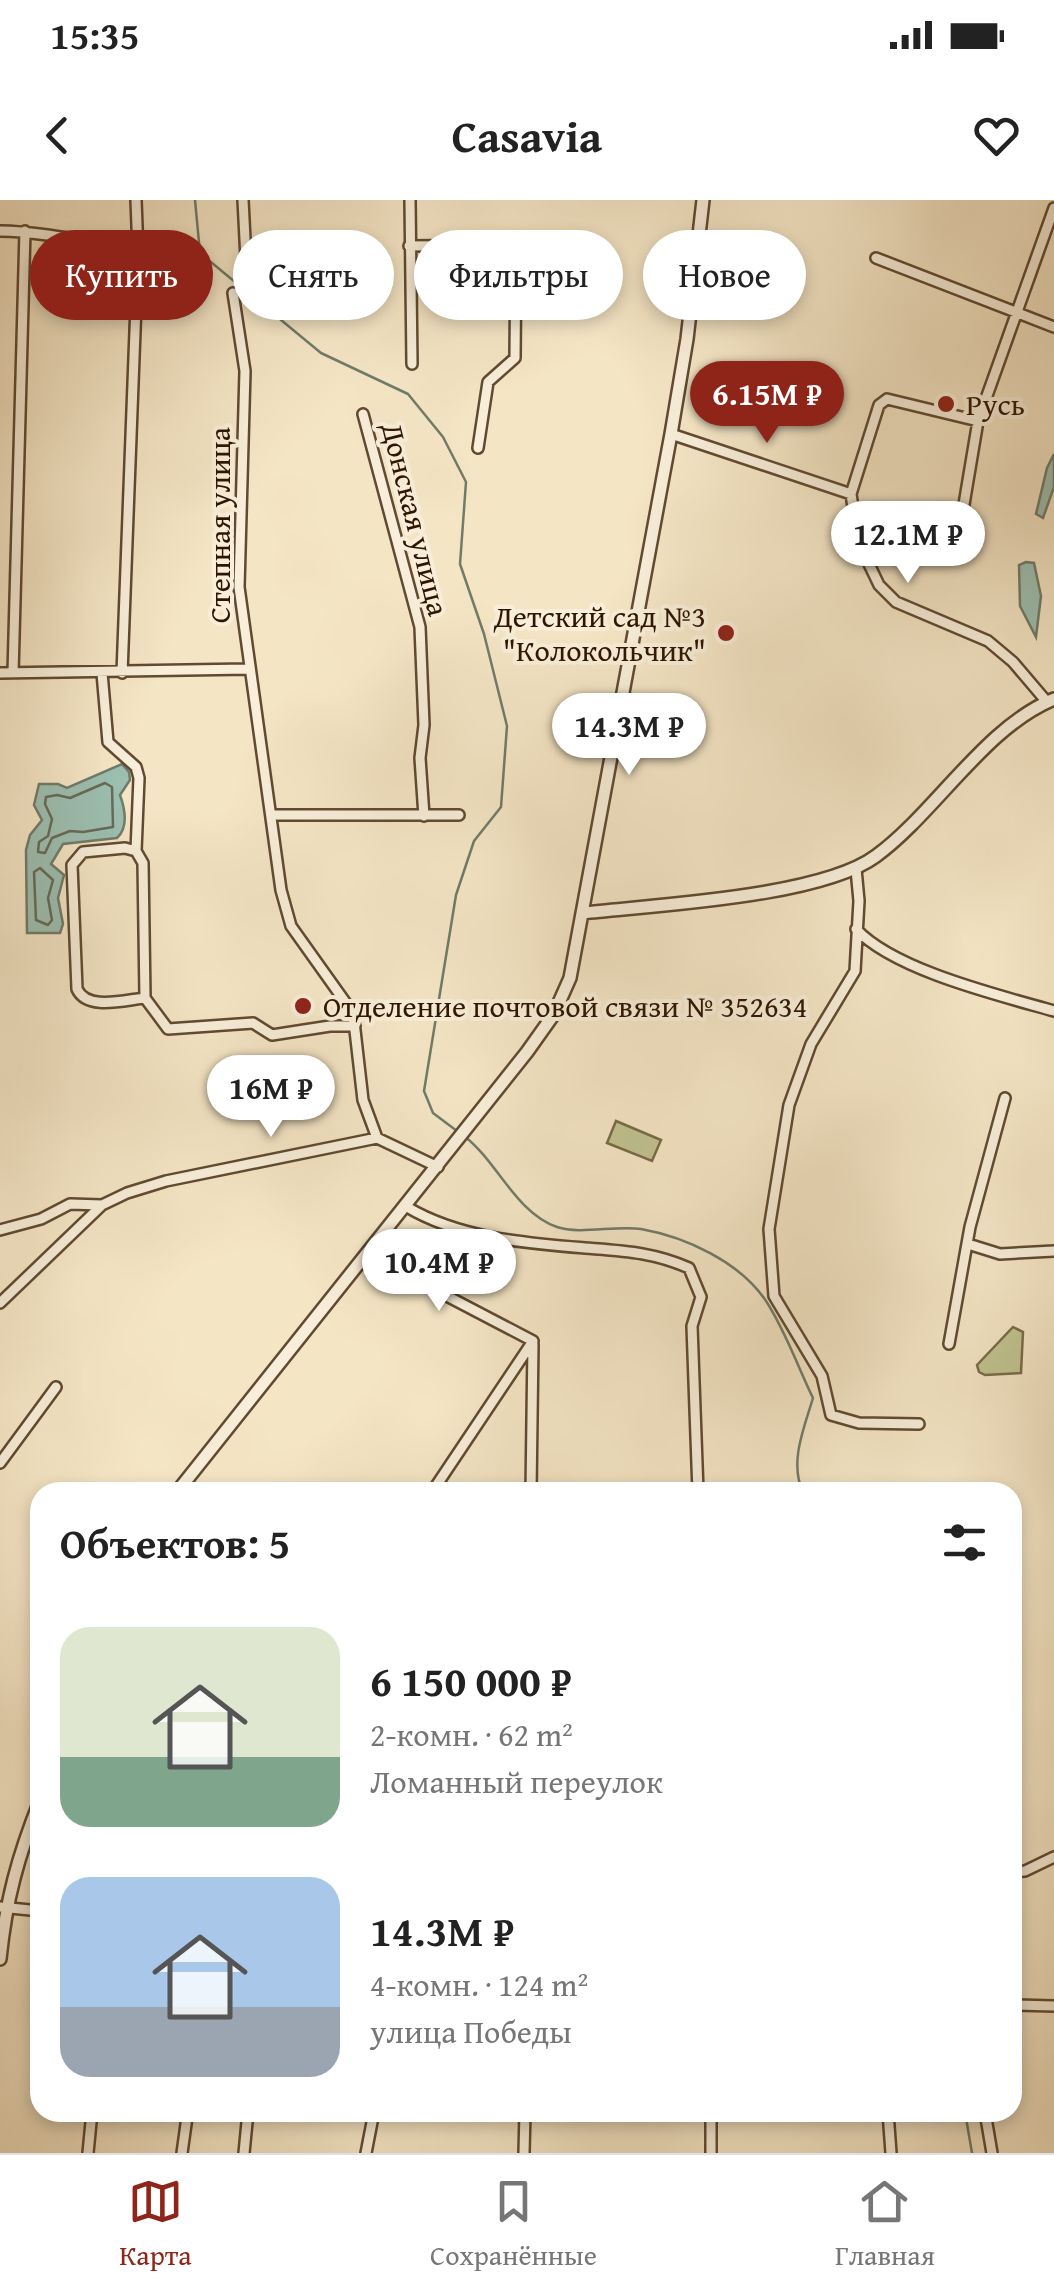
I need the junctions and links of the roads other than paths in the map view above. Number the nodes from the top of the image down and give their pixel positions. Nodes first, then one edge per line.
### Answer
1 (136, 200) edge
2 (243, 200) edge
3 (410, 200) edge
4 (703, 200) edge
5 (1054, 208) edge
6 (137, 230) edge
7 (245, 230) edge
8 (0, 231) edge
9 (25, 232) junction
10 (30, 233) edge
11 (409, 246) junction
12 (876, 258) dead end
13 (1017, 312) junction
14 (135, 320) edge
15 (237, 320) edge
16 (1054, 327) edge
17 (412, 364) dead end
18 (363, 414) dead end
19 (978, 422) junction
20 (671, 434) junction
21 (478, 448) dead end
22 (851, 494) junction
23 (958, 540) dead end
24 (248, 669) junction
25 (0, 673) edge
26 (13, 673) junction
27 (122, 673) junction
28 (102, 674) junction
29 (1050, 700) edge
30 (459, 814) dead end
31 (270, 816) junction
32 (424, 816) junction
33 (136, 852) junction
34 (856, 869) junction
35 (583, 913) junction
36 (856, 929) junction
37 (145, 998) junction
38 (1054, 1012) edge
39 (355, 1026) junction
40 (1005, 1098) dead end
41 (377, 1138) junction
42 (438, 1167) junction
43 (102, 1206) junction
44 (406, 1207) junction
45 (0, 1230) edge
46 (968, 1244) junction
47 (375, 1246) junction
48 (1054, 1251) edge
49 (0, 1303) edge
50 (532, 1341) junction
51 (950, 1344) dead end
52 (56, 1387) dead end
53 (919, 1424) dead end
54 (0, 1462) edge
55 (186, 1482) edge
56 (439, 1482) edge
57 (531, 1482) edge
58 (698, 1482) edge
59 (30, 1826) edge
60 (1054, 1857) edge
61 (1022, 1872) edge
62 (3, 1908) edge
63 (30, 1910) edge
64 (0, 1959) edge
65 (1022, 2004) edge
66 (1054, 2006) edge
67 (91, 2122) edge
68 (186, 2122) edge
69 (247, 2122) edge
70 (372, 2122) edge
71 (525, 2122) edge
72 (711, 2122) edge
73 (889, 2122) edge
74 (987, 2122) edge
75 (88, 2153) edge
76 (182, 2153) edge
77 (244, 2153) edge
78 (366, 2153) edge
79 (524, 2153) edge
80 (711, 2153) edge
81 (891, 2153) edge
82 (992, 2153) edge

1 - 6 street
2 - 7 street
3 - 11 street
4 - 20 street
5 - 13 street
8 - 9 street
9 - 10 street
9 - 26 street
11 - 17 street
11 - 21 street
12 - 13 street
13 - 16 street
13 - 19 street
14 - 27 street
15 - 24 street, Степная улица
18 - 32 street, Донская улица
19 - 22 street
19 - 23 street
20 - 22 street
20 - 35 street
22 - 29 street
24 - 27 street
24 - 31 street, Степная улица
25 - 26 street
26 - 28 street
27 - 28 street
28 - 33 street
29 - 34 street
30 - 32 street
31 - 32 street
31 - 39 street, Степная улица
33 - 37 street
33 - 37 street
34 - 35 street
34 - 36 street
35 - 42 street
36 - 38 street
36 - 53 street
37 - 39 street
39 - 41 street, Степная улица
40 - 46 street
41 - 42 street
41 - 43 street
42 - 44 street
43 - 45 street
43 - 49 street
44 - 47 street
44 - 58 street
46 - 48 street
46 - 51 street
47 - 50 street
47 - 55 street
50 - 56 street
50 - 57 street
52 - 54 street
59 - 62 street
60 - 61 street
62 - 63 street
62 - 64 street
65 - 66 street
67 - 75 street
68 - 76 street
69 - 77 street
70 - 78 street
71 - 79 street
72 - 80 street
73 - 81 street
74 - 82 street

